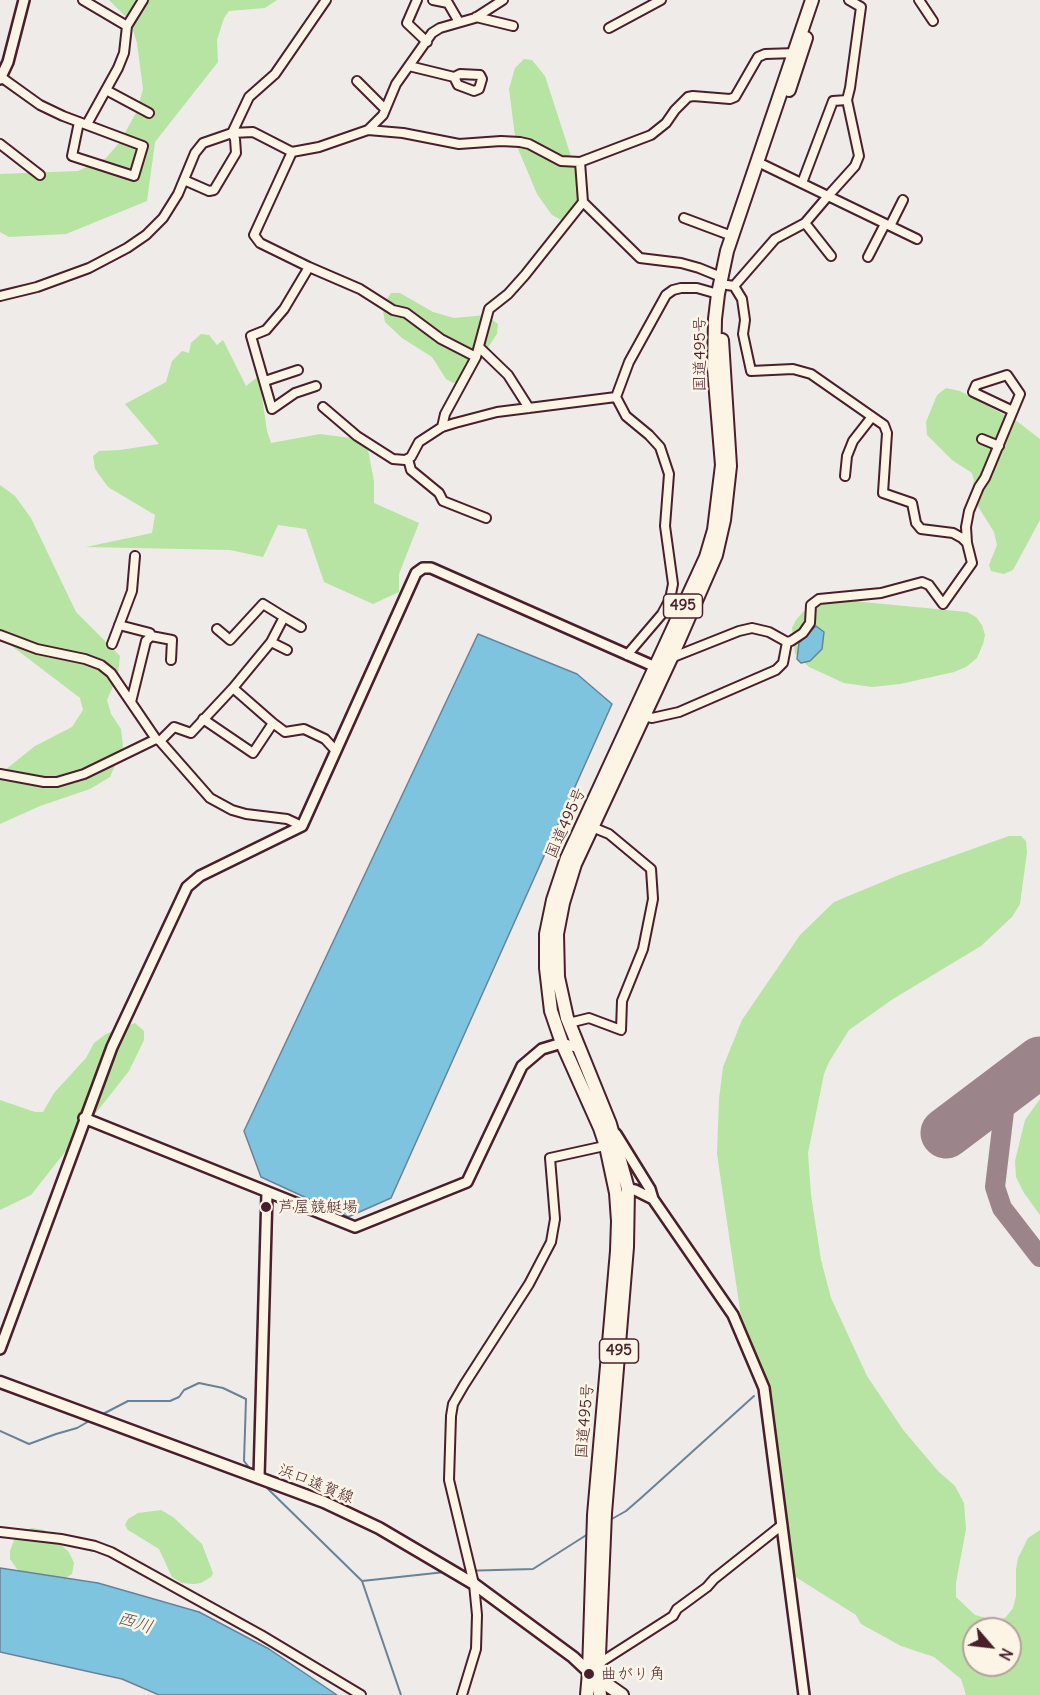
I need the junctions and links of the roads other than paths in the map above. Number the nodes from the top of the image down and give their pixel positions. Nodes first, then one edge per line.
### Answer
1 (24, 0) edge
2 (83, 0) edge
3 (143, 0) edge
4 (326, 0) edge
5 (417, 0) edge
6 (433, 0) edge
7 (503, 0) edge
8 (661, 0) edge
9 (812, 0) edge
10 (819, 0) edge
11 (849, 0) edge
12 (918, 0) edge
13 (476, 17) junction
14 (933, 21) dead end
15 (459, 22) junction
16 (127, 26) junction
17 (513, 26) dead end
18 (609, 28) dead end
19 (427, 42) junction
20 (797, 53) junction
21 (409, 66) junction
22 (454, 77) dead end
23 (1, 78) edge
24 (357, 81) dead end
25 (106, 90) junction
26 (847, 100) junction
27 (385, 109) junction
28 (149, 112) dead end
29 (83, 123) junction
30 (368, 130) junction
31 (232, 133) junction
32 (0, 144) edge
33 (292, 152) junction
34 (580, 162) junction
35 (764, 165) junction
36 (40, 175) dead end
37 (184, 180) junction
38 (802, 183) junction
39 (828, 196) junction
40 (903, 200) dead end
41 (583, 202) junction
42 (684, 218) dead end
43 (805, 223) junction
44 (888, 225) junction
45 (732, 236) junction
46 (917, 239) dead end
47 (831, 256) dead end
48 (868, 257) dead end
49 (309, 267) junction
50 (725, 285) junction
51 (0, 296) edge
52 (479, 347) junction
53 (476, 357) junction
54 (298, 370) dead end
55 (265, 381) junction
56 (316, 386) dead end
57 (616, 397) junction
58 (323, 407) dead end
59 (529, 408) junction
60 (1013, 411) junction
61 (871, 418) junction
62 (442, 427) junction
63 (981, 439) dead end
64 (999, 446) junction
65 (408, 459) junction
66 (844, 476) dead end
67 (486, 518) dead end
68 (967, 543) junction
69 (135, 556) dead end
70 (284, 617) junction
71 (119, 625) junction
72 (301, 627) dead end
73 (217, 629) dead end
74 (0, 634) edge
75 (151, 636) junction
76 (271, 642) junction
77 (787, 642) junction
78 (112, 644) dead end
79 (287, 651) dead end
80 (627, 655) junction
81 (670, 658) junction
82 (171, 660) dead end
83 (660, 669) junction
84 (233, 688) junction
85 (131, 702) junction
86 (644, 716) junction
87 (203, 719) junction
88 (273, 723) junction
89 (158, 740) junction
90 (336, 752) junction
91 (0, 774) edge
92 (302, 826) junction
93 (592, 827) junction
94 (569, 1023) junction
95 (562, 1043) junction
96 (579, 1048) junction
97 (84, 1118) junction
98 (610, 1124) junction
99 (611, 1144) junction
100 (628, 1189) junction
101 (267, 1193) junction
102 (653, 1199) junction
103 (0, 1349) edge
104 (0, 1382) edge
105 (259, 1477) junction
106 (599, 1514) junction
107 (782, 1525) junction
108 (0, 1532) edge
109 (474, 1584) junction
110 (595, 1672) junction
111 (361, 1695) edge
112 (462, 1695) edge
113 (587, 1695) edge
114 (600, 1695) edge
115 (622, 1695) edge
116 (804, 1695) edge

1 - 23 street
2 - 16 street
3 - 16 street
4 - 31 street
5 - 19 street
6 - 15 street
7 - 13 street
8 - 18 street
9 - 20 main road, 国道495号 / 495
10 - 20 main road, 国道495号 / 495
11 - 26 street
12 - 14 street
13 - 15 street
13 - 17 street
15 - 19 street
16 - 25 street
19 - 21 street
20 - 34 street
20 - 35 main road, 国道495号 / 495
20 - 45 main road, 国道495号 / 495
21 - 22 street
21 - 27 street
23 - 29 street
24 - 27 street
25 - 28 street
25 - 29 street
26 - 38 street
26 - 39 street
27 - 30 street
29 - 29 street
30 - 33 street
30 - 34 street
31 - 33 street
31 - 37 street
31 - 37 street
32 - 36 street
33 - 49 street
34 - 41 street
35 - 38 street
35 - 50 main road, 国道495号 / 495
37 - 51 street
38 - 39 street
39 - 43 street
39 - 44 street
40 - 44 street
41 - 50 street
41 - 52 street
42 - 45 street
43 - 47 street
43 - 50 street
44 - 46 street
44 - 48 street
45 - 50 main road, 国道495号 / 495
49 - 53 street
49 - 55 street
50 - 57 street
50 - 61 street
50 - 81 main road, 国道495号 / 495
50 - 83 main road, 国道495号 / 495
52 - 53 street
52 - 59 street
53 - 62 street
54 - 55 street
55 - 56 street
57 - 59 street
57 - 80 street
58 - 65 street
59 - 62 street
60 - 60 street
60 - 64 street
61 - 66 street
61 - 68 street
62 - 65 street
63 - 64 street
64 - 68 street
65 - 67 street
68 - 77 street
69 - 71 street
70 - 72 street
70 - 73 street
70 - 76 street
71 - 75 street
71 - 78 street
74 - 85 street
75 - 82 street
75 - 85 street
76 - 79 street
76 - 84 street
77 - 81 street
77 - 86 street
80 - 83 street
80 - 90 street
81 - 83 main road, 国道495号 / 495
83 - 86 main road, 国道495号 / 495
83 - 95 main road, 国道495号 / 495
84 - 87 street
84 - 88 street
85 - 89 street
86 - 93 main road, 国道495号 / 495
87 - 88 street
87 - 89 street
88 - 90 street
89 - 91 street
89 - 92 street
90 - 92 street
92 - 97 street
93 - 94 main road, 国道495号 / 495
93 - 94 street
94 - 96 main road, 国道495号 / 495
95 - 96 street
95 - 99 main road, 国道495号 / 495
95 - 101 street
96 - 98 main road, 国道495号 / 495
97 - 101 street
97 - 103 street
98 - 99 main road, 国道495号 / 495
98 - 102 street
99 - 100 main road, 国道495号 / 495
99 - 106 main road, 国道495号 / 495
99 - 109 street
100 - 102 street
100 - 106 main road, 国道495号 / 495
101 - 105 street
102 - 107 street
104 - 105 main road, 浜口遠賀線
105 - 109 main road, 浜口遠賀線
106 - 110 main road, 国道495号 / 495
107 - 110 street
107 - 116 street
108 - 111 street
109 - 110 main road, 浜口遠賀線
109 - 112 street
110 - 113 main road
110 - 114 main road
110 - 115 main road

